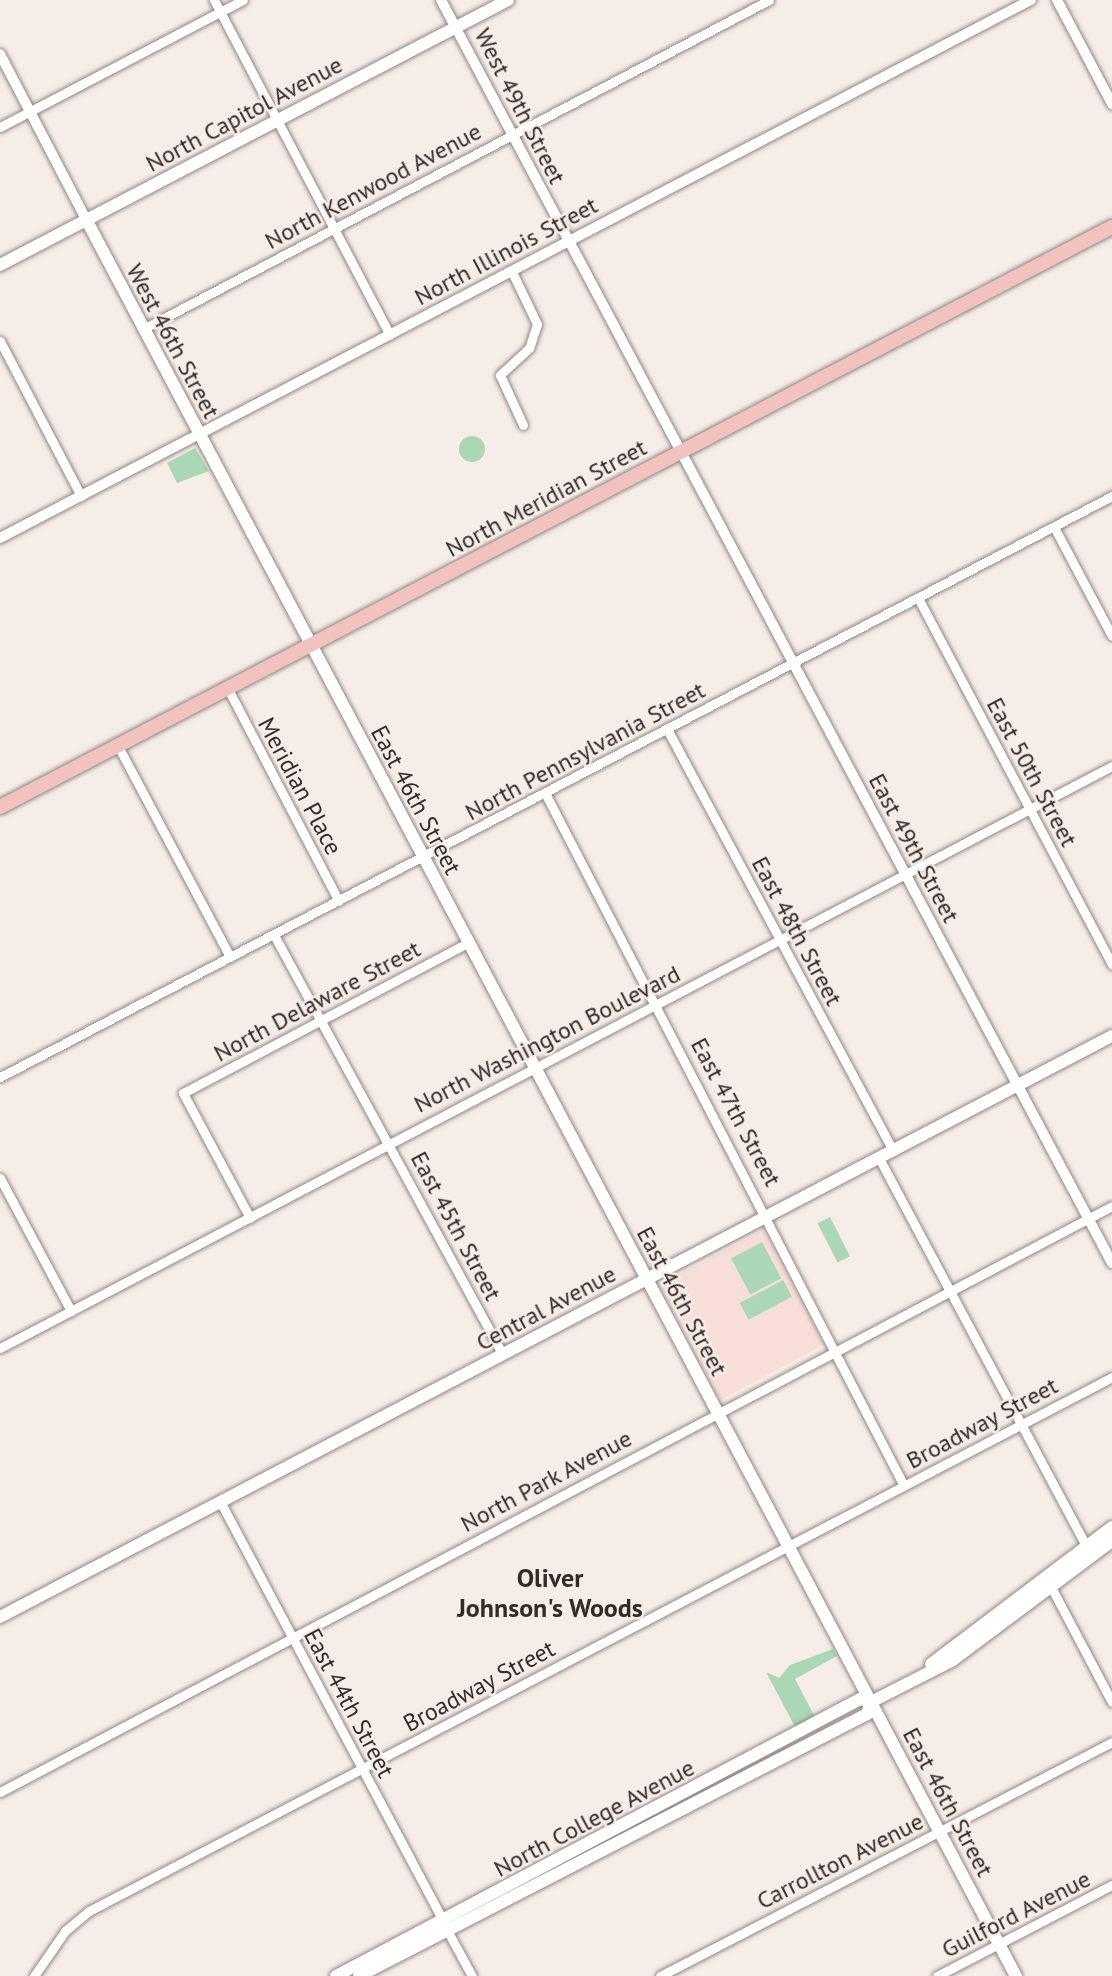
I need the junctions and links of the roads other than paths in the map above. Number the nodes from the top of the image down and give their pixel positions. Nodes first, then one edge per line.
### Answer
1 (214, 0) edge
2 (243, 0) edge
3 (441, 0) edge
4 (508, 0) edge
5 (769, 0) edge
6 (1031, 0) edge
7 (1057, 0) edge
8 (220, 12) junction
9 (455, 28) junction
10 (0, 54) edge
11 (1112, 104) edge
12 (30, 111) junction
13 (277, 120) junction
14 (0, 127) edge
15 (511, 135) junction
16 (87, 221) junction
17 (334, 228) junction
18 (1112, 228) edge
19 (567, 243) junction
20 (0, 265) edge
21 (512, 272) junction
22 (143, 329) junction
23 (390, 335) junction
24 (0, 341) edge
25 (523, 425) dead end
26 (199, 435) junction
27 (679, 454) junction
28 (81, 496) junction
29 (1112, 496) edge
30 (1054, 527) junction
31 (0, 538) edge
32 (918, 598) junction
33 (1112, 636) edge
34 (311, 646) junction
35 (792, 664) junction
36 (228, 689) junction
37 (667, 729) junction
38 (118, 746) junction
39 (1112, 766) edge
40 (545, 793) junction
41 (0, 807) edge
42 (1030, 809) junction
43 (423, 857) junction
44 (904, 875) junction
45 (339, 901) junction
46 (274, 934) junction
47 (780, 940) junction
48 (468, 943) junction
49 (230, 957) junction
50 (1112, 965) edge
51 (657, 1004) junction
52 (320, 1022) junction
53 (1112, 1036) edge
54 (535, 1068) junction
55 (0, 1077) edge
56 (1016, 1086) junction
57 (387, 1144) junction
58 (893, 1150) junction
59 (879, 1158) junction
60 (0, 1178) edge
61 (1112, 1206) edge
62 (769, 1215) junction
63 (250, 1218) junction
64 (1088, 1219) junction
65 (1112, 1263) edge
66 (647, 1279) junction
67 (950, 1291) junction
68 (71, 1311) junction
69 (0, 1348) edge
70 (833, 1352) junction
71 (503, 1354) junction
72 (1112, 1377) edge
73 (718, 1413) junction
74 (1021, 1424) junction
75 (904, 1486) junction
76 (221, 1503) junction
77 (1112, 1527) edge
78 (1112, 1541) edge
79 (788, 1545) junction
80 (1086, 1546) junction
81 (1051, 1587) junction
82 (0, 1617) edge
83 (292, 1635) junction
84 (916, 1677) junction
85 (871, 1702) junction
86 (1112, 1702) edge
87 (1112, 1742) edge
88 (362, 1768) junction
89 (0, 1792) edge
90 (940, 1830) junction
91 (1112, 1885) edge
92 (445, 1926) junction
93 (999, 1944) junction
94 (34, 1976) edge
95 (336, 1976) edge
96 (359, 1976) edge
97 (472, 1976) edge
98 (660, 1976) edge
99 (937, 1976) edge
100 (1017, 1976) edge

1 - 8 street
2 - 8 street
3 - 9 street, West 49th Street
4 - 9 main road, North Capitol Avenue
5 - 15 street, North Kenwood Avenue
6 - 19 street, North Illinois Street
7 - 11 street
8 - 12 street
8 - 13 street
9 - 13 main road, North Capitol Avenue
9 - 15 street, West 49th Street
10 - 12 street, West 46th Street
12 - 14 street
12 - 16 street, West 46th Street
13 - 16 main road, North Capitol Avenue
13 - 17 street
15 - 17 street, North Kenwood Avenue
15 - 19 street, West 49th Street
16 - 20 main road, North Capitol Avenue
16 - 22 main road, West 46th Street
17 - 22 street, North Kenwood Avenue
17 - 23 street
18 - 27 main road, North Meridian Street
19 - 21 street, North Illinois Street
19 - 27 street, West 49th Street
21 - 23 street, North Illinois Street
21 - 25 street
22 - 26 main road, West 46th Street
23 - 26 street, North Illinois Street
24 - 28 street
26 - 28 street, North Illinois Street
26 - 34 main road, West 46th Street
27 - 34 main road, North Meridian Street
27 - 35 street, East 49th Street
28 - 31 street, North Illinois Street
29 - 30 street, North Pennsylvania Street
30 - 32 street, North Pennsylvania Street
30 - 33 street
32 - 35 street, North Pennsylvania Street
32 - 42 street, East 50th Street
34 - 36 main road, North Meridian Street
34 - 43 main road, East 46th Street
35 - 37 street, North Pennsylvania Street
35 - 44 street, East 49th Street
36 - 38 main road, North Meridian Street
36 - 45 street, Meridian Place
37 - 40 street, North Pennsylvania Street
37 - 47 street, East 48th Street
38 - 41 main road, North Meridian Street
38 - 49 street
39 - 42 street, North Washington Boulevard
40 - 43 street, North Pennsylvania Street
40 - 51 street, East 47th Street
42 - 44 street, North Washington Boulevard
42 - 50 street, East 50th Street
43 - 45 street, North Pennsylvania Street
43 - 48 main road, East 46th Street
44 - 47 street, North Washington Boulevard
44 - 56 street, East 49th Street
45 - 46 street, North Pennsylvania Street
46 - 49 street, North Pennsylvania Street
46 - 52 street, East 45th Street
47 - 51 street, North Washington Boulevard
47 - 58 street, East 48th Street
48 - 52 street, North Delaware Street
48 - 54 main road, East 46th Street
49 - 55 street, North Pennsylvania Street
51 - 54 street, North Washington Boulevard
51 - 62 street, East 47th Street
52 - 57 street, East 45th Street
52 - 63 street, North Delaware Street
53 - 56 main road, Central Avenue
54 - 57 street, North Washington Boulevard
54 - 66 main road, East 46th Street
56 - 58 main road, Central Avenue
56 - 64 street, East 49th Street
57 - 63 street, North Washington Boulevard
57 - 71 street, East 45th Street
58 - 59 main road, Central Avenue
59 - 62 main road, Central Avenue
59 - 67 street
60 - 68 street
61 - 64 street, North Park Avenue
62 - 66 main road, Central Avenue
62 - 70 street, East 47th Street
63 - 68 street, North Washington Boulevard
64 - 65 street, East 49th Street
64 - 67 street, North Park Avenue
66 - 71 main road, Central Avenue
66 - 73 main road, East 46th Street
67 - 70 street, North Park Avenue
67 - 74 street
68 - 69 street, North Washington Boulevard
70 - 73 street, North Park Avenue
70 - 75 street, East 47th Street
71 - 76 main road, Central Avenue
72 - 74 street, Broadway Street
73 - 79 main road, East 46th Street
73 - 83 street, North Park Avenue
74 - 75 street, Broadway Street
74 - 80 street
75 - 79 street, Broadway Street
76 - 82 main road, Central Avenue
76 - 83 street, East 44th Street
77 - 80 main road, North College Avenue
78 - 81 main road, North College Avenue
79 - 85 main road, East 46th Street
79 - 88 street, Broadway Street
80 - 84 main road, North College Avenue
81 - 84 main road, North College Avenue
81 - 86 street
83 - 88 street, East 44th Street
83 - 89 street, North Park Avenue
84 - 85 main road, North College Avenue
85 - 90 main road, East 46th Street
85 - 92 main road, North College Avenue
87 - 90 street, Carrollton Avenue
88 - 92 street, East 44th Street
88 - 94 street, Broadway Street
90 - 93 main road, East 46th Street
90 - 98 street, Carrollton Avenue
91 - 93 street, Guilford Avenue
92 - 95 main road, North College Avenue
92 - 96 main road, North College Avenue
92 - 97 street, East 44th Street
93 - 99 street, Guilford Avenue
93 - 100 main road, East 46th Street

